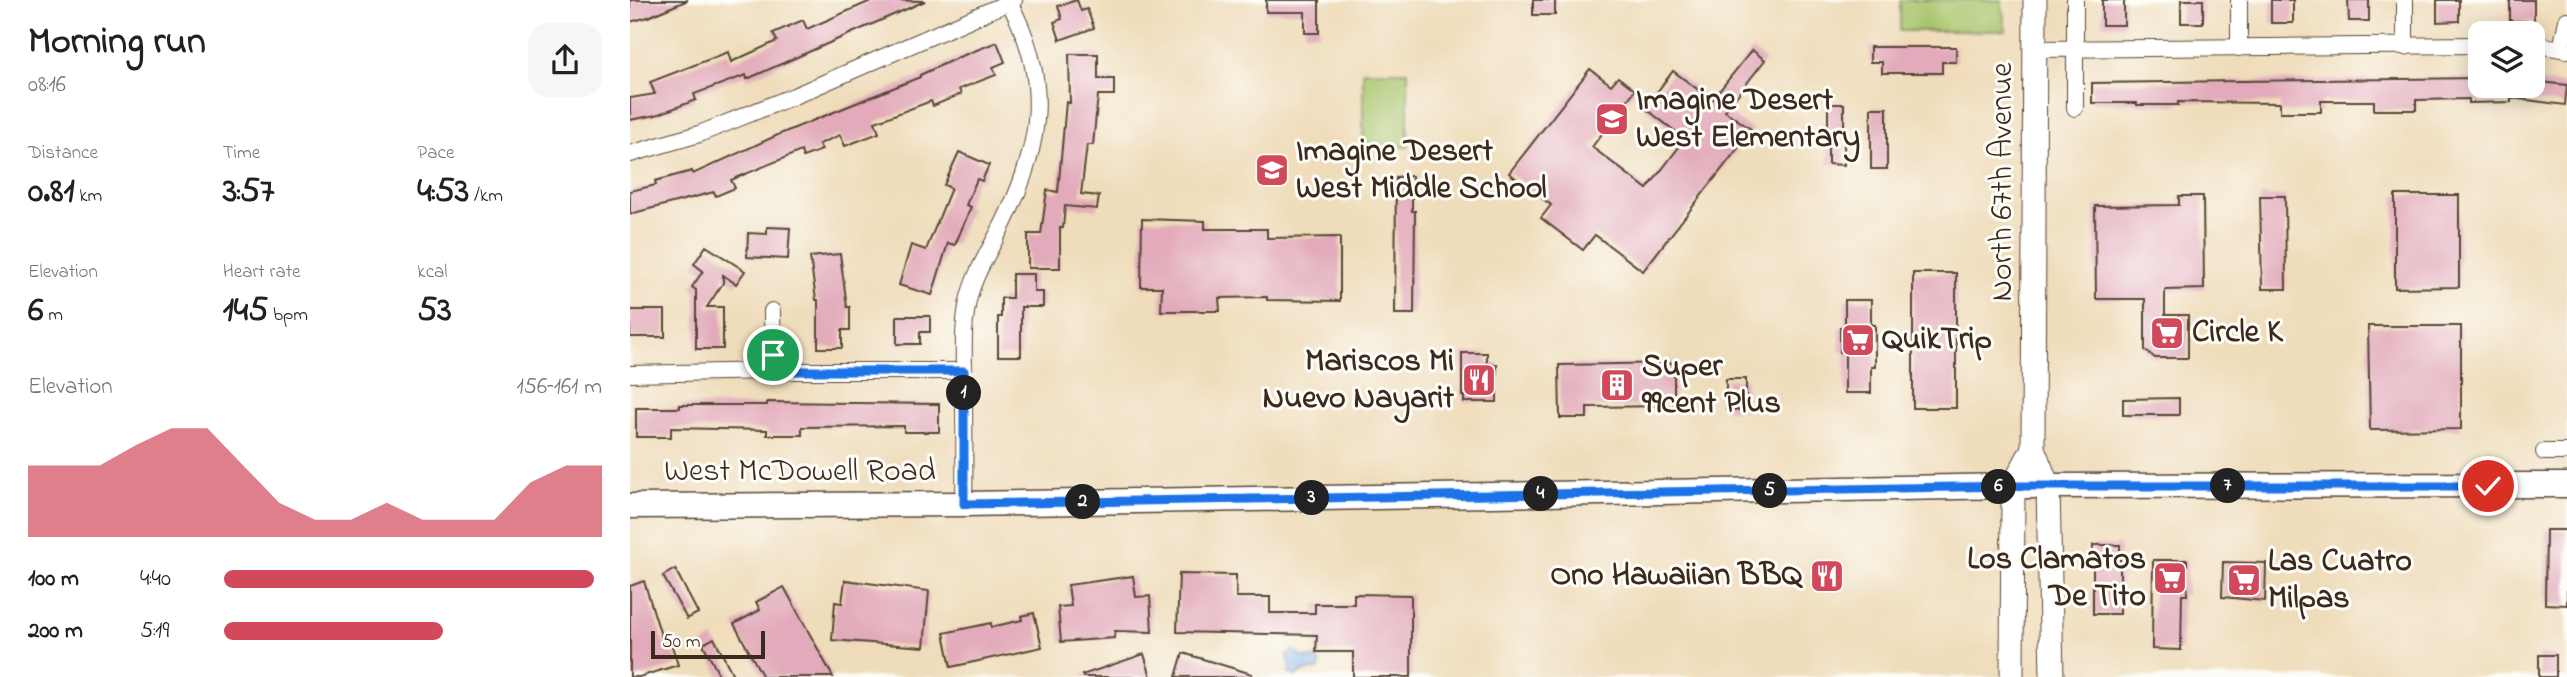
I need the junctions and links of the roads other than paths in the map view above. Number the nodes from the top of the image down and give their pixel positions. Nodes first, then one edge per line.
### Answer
1 (2035, 0) edge
2 (2075, 0) edge
3 (2239, 0) edge
4 (2405, 0) edge
5 (1012, 1) edge
6 (2567, 20) edge
7 (2468, 45) edge
8 (2545, 46) edge
9 (2405, 47) junction
10 (2075, 48) junction
11 (2238, 48) junction
12 (2035, 49) junction
13 (2564, 49) edge
14 (2075, 108) dead end
15 (630, 154) edge
16 (772, 311) dead end
17 (773, 371) junction
18 (964, 371) junction
19 (630, 374) edge
20 (2033, 448) junction
21 (2544, 452) dead end
22 (2567, 452) edge
23 (2567, 485) edge
24 (2013, 486) junction
25 (2048, 486) junction
26 (964, 504) junction
27 (630, 506) edge
28 (2012, 677) edge
29 (2052, 677) edge

1 - 12 main road, North 67th Avenue
2 - 10 street
3 - 11 street
4 - 9 street
5 - 15 street
5 - 18 street
6 - 13 street
7 - 9 street
8 - 13 street
9 - 11 street
10 - 11 street
10 - 12 street
10 - 14 street
12 - 20 main road, North 67th Avenue
16 - 17 street
17 - 18 street
17 - 19 street
18 - 26 street
20 - 24 main road, North 67th Avenue
20 - 25 main road, North 67th Avenue
21 - 22 street
23 - 25 main road, West McDowell Road
24 - 25 main road, West McDowell Road
24 - 26 main road, West McDowell Road
24 - 28 main road, North 67th Avenue
25 - 29 main road, North 67th Avenue
26 - 27 main road, West McDowell Road

